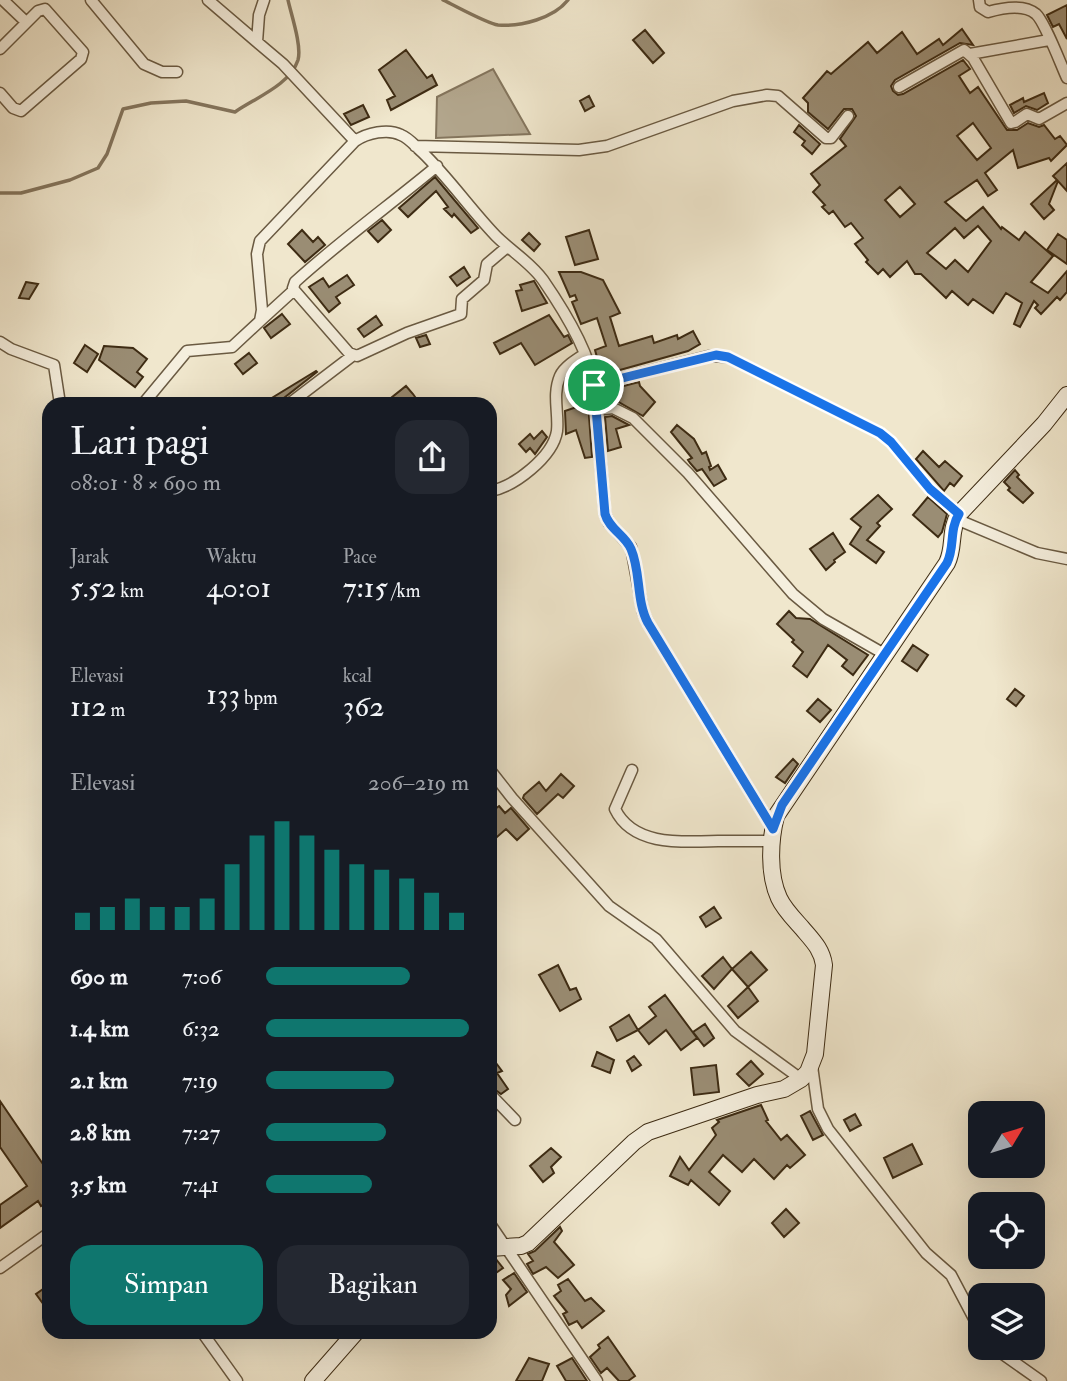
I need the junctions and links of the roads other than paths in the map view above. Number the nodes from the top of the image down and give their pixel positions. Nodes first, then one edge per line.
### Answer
1 (3, 0) edge
2 (91, 0) edge
3 (208, 0) edge
4 (264, 0) edge
5 (979, 0) edge
6 (26, 22) junction
7 (1049, 40) junction
8 (257, 42) junction
9 (0, 49) edge
10 (970, 54) junction
11 (177, 72) dead end
12 (1067, 78) edge
13 (899, 87) dead end
14 (0, 93) edge
15 (1067, 103) edge
16 (848, 116) dead end
17 (355, 141) junction
18 (415, 146) junction
19 (437, 166) junction
20 (507, 247) junction
21 (294, 290) junction
22 (260, 321) junction
23 (0, 342) edge
24 (584, 354) junction
25 (352, 356) junction
26 (594, 385) junction
27 (1067, 396) edge
28 (59, 397) edge
29 (150, 397) edge
30 (298, 397) edge
31 (596, 410) junction
32 (497, 489) edge
33 (957, 517) junction
34 (1067, 559) edge
35 (886, 655) junction
36 (632, 770) dead end
37 (497, 779) edge
38 (773, 835) junction
39 (812, 1064) junction
40 (801, 1079) junction
41 (497, 1101) edge
42 (515, 1120) dead end
43 (497, 1233) edge
44 (42, 1238) edge
45 (497, 1248) edge
46 (508, 1248) junction
47 (0, 1268) edge
48 (968, 1307) edge
49 (207, 1339) edge
50 (350, 1339) edge
51 (1010, 1360) edge
52 (237, 1381) edge
53 (313, 1381) edge
54 (597, 1381) edge
55 (1041, 1381) edge

1 - 6 street
2 - 11 street
3 - 8 street
4 - 8 street
5 - 7 street
6 - 9 street
6 - 14 street
7 - 10 street
7 - 12 street
8 - 17 street
10 - 13 street
10 - 15 street
16 - 18 street
17 - 18 street
17 - 22 street
18 - 19 street
19 - 20 street
19 - 21 street
20 - 24 street
20 - 25 street
21 - 22 street
21 - 25 street
22 - 29 street
23 - 28 street
24 - 26 street
24 - 32 street
25 - 30 street
26 - 31 street
26 - 33 street
27 - 33 street
31 - 35 street
31 - 38 street
33 - 34 street
33 - 35 street
35 - 38 street
36 - 38 street
37 - 40 street
38 - 39 street
39 - 40 street
39 - 48 street
40 - 46 street
41 - 42 street
43 - 46 street
44 - 47 street
45 - 46 street
46 - 54 street
49 - 52 street
50 - 53 street
51 - 55 street

